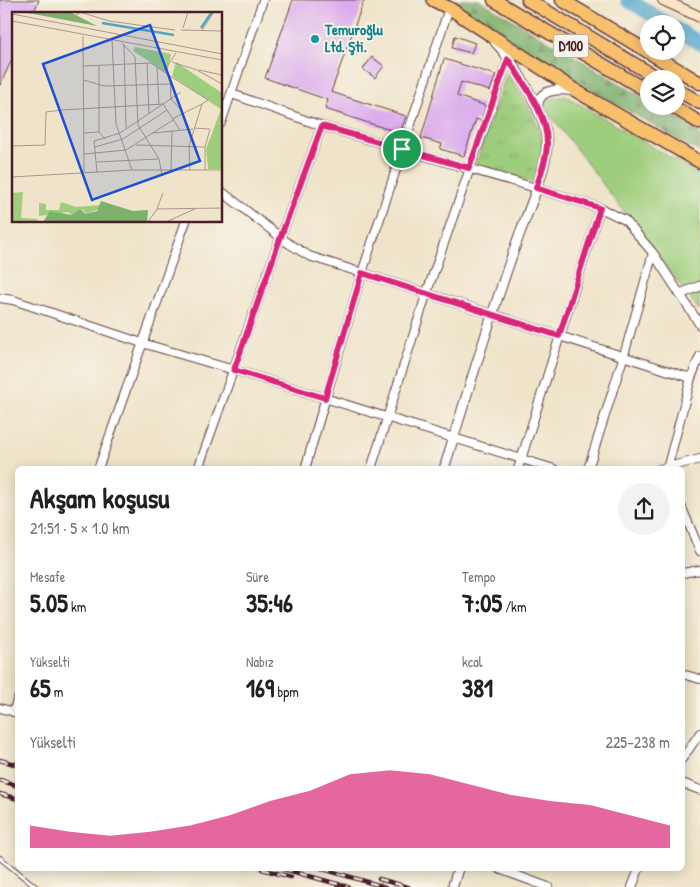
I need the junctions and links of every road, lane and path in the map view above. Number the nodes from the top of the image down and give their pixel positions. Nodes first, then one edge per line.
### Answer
1 (264, 0) edge
2 (433, 0) edge
3 (494, 0) edge
4 (528, 0) edge
5 (562, 0) edge
6 (663, 0) edge
7 (677, 0) edge
8 (449, 8) junction
9 (700, 10) edge
10 (700, 17) edge
11 (484, 30) junction
12 (508, 59) junction
13 (644, 70) edge
14 (700, 83) edge
15 (640, 87) edge
16 (578, 92) junction
17 (232, 94) junction
18 (685, 94) edge
19 (700, 103) edge
20 (538, 111) junction
21 (685, 114) edge
22 (222, 120) edge
23 (700, 123) edge
24 (322, 126) junction
25 (402, 149) junction
26 (700, 162) edge
27 (469, 168) junction
28 (536, 188) junction
29 (222, 191) edge
30 (600, 208) junction
31 (186, 222) edge
32 (281, 236) junction
33 (653, 253) junction
34 (362, 273) junction
35 (700, 286) edge
36 (427, 292) junction
37 (680, 294) junction
38 (0, 298) edge
39 (493, 314) junction
40 (700, 324) edge
41 (559, 336) junction
42 (142, 343) junction
43 (624, 355) junction
44 (700, 356) edge
45 (234, 370) junction
46 (691, 378) junction
47 (325, 398) junction
48 (388, 419) junction
49 (454, 438) junction
50 (521, 459) junction
51 (700, 459) edge
52 (99, 466) edge
53 (199, 466) edge
54 (306, 466) edge
55 (372, 466) edge
56 (445, 466) edge
57 (519, 466) edge
58 (544, 466) edge
59 (589, 466) edge
60 (665, 466) edge
61 (672, 466) edge
62 (685, 515) edge
63 (700, 551) edge
64 (700, 570) edge
65 (685, 572) edge
66 (685, 675) edge
67 (700, 679) edge
68 (0, 708) edge
69 (15, 712) edge
70 (700, 733) edge
71 (685, 755) edge
72 (685, 784) edge
73 (700, 790) edge
74 (0, 858) edge
75 (15, 870) edge
76 (16, 871) edge
77 (457, 871) edge
78 (638, 871) edge
79 (520, 872) edge
80 (453, 885) dead end
81 (36, 887) edge
82 (548, 887) edge
83 (632, 887) edge

1 - 17 street
2 - 8 highway
3 - 15 highway, D100
4 - 13 highway, D100
5 - 14 highway
6 - 10 main road
7 - 9 main road
8 - 11 highway
8 - 25 street
11 - 12 street
11 - 16 highway
12 - 20 street
12 - 27 street
16 - 20 street
16 - 26 highway
17 - 22 street
17 - 24 street
18 - 19 highway
20 - 28 street
21 - 23 highway
24 - 25 street
24 - 32 street
25 - 27 street
25 - 34 street
27 - 28 street
27 - 36 street
28 - 30 street
28 - 39 street
29 - 32 street
30 - 33 street
30 - 41 street
31 - 42 street
32 - 34 street
32 - 45 street
33 - 37 street
33 - 43 street
34 - 36 street
34 - 47 street
35 - 37 street
36 - 39 street
36 - 48 street
37 - 40 street
38 - 42 street
39 - 41 street
39 - 49 street
41 - 43 street
41 - 50 street
42 - 45 street
42 - 52 street
43 - 46 street
43 - 59 street
44 - 46 street
45 - 47 street
45 - 53 street
46 - 60 street
47 - 48 street
47 - 54 street
48 - 49 street
48 - 55 street
49 - 50 street
49 - 56 street
50 - 57 street
50 - 58 street
51 - 61 street
62 - 63 street
64 - 65 street
66 - 67 street
68 - 69 street
70 - 71 street
72 - 73 street
74 - 75 lane
76 - 81 lane
77 - 80 street
78 - 83 street
79 - 82 street

